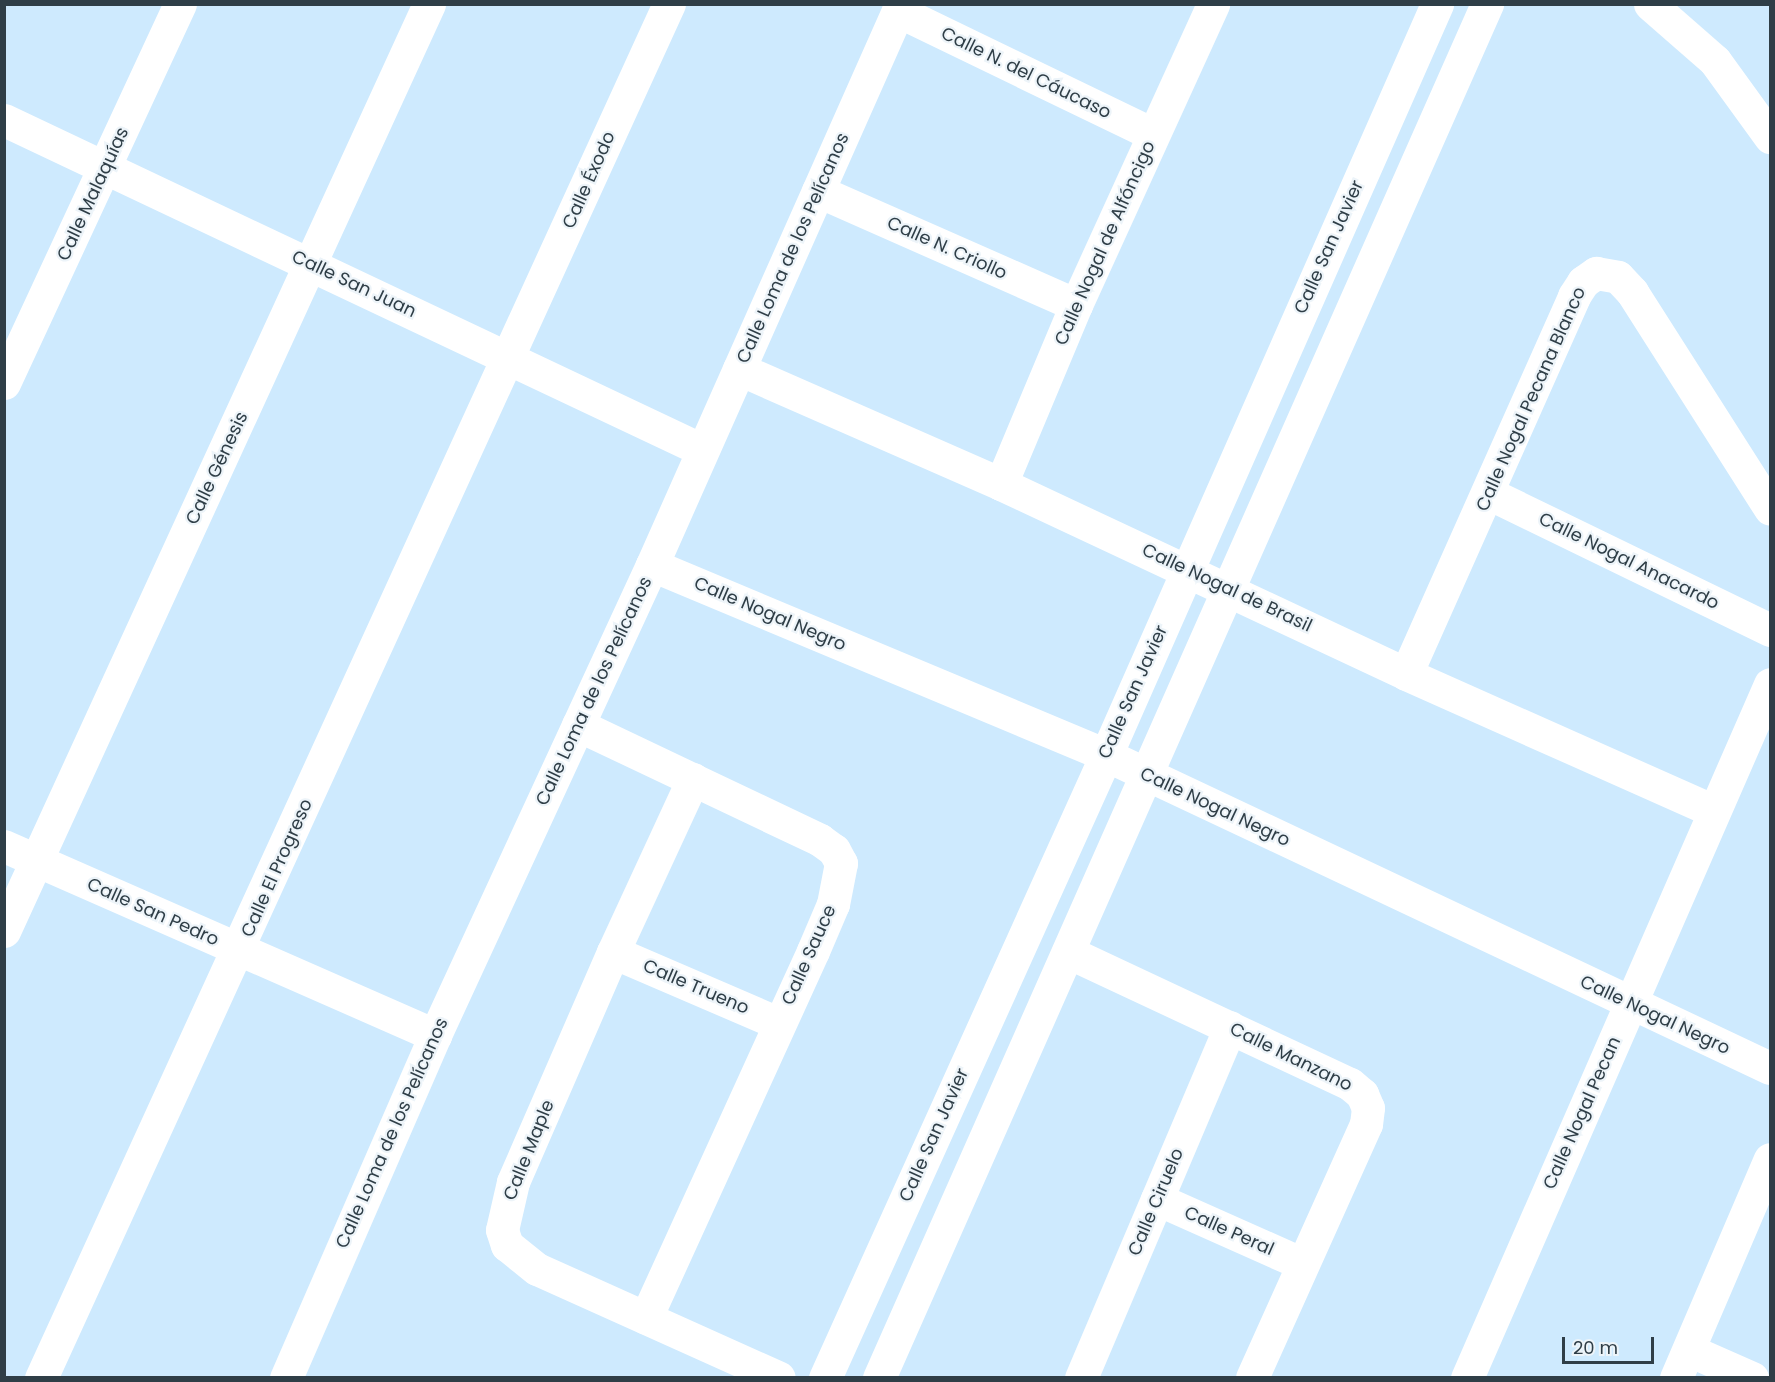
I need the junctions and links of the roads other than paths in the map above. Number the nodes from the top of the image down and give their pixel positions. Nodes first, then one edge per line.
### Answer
1 (180, 4) edge
2 (429, 4) edge
3 (669, 4) edge
4 (1213, 4) edge
5 (1437, 4) edge
6 (1487, 4) edge
7 (1650, 4) edge
8 (899, 8) edge
9 (4, 120) edge
10 (1153, 135) junction
11 (1770, 137) edge
12 (105, 166) junction
13 (818, 191) junction
14 (310, 264) junction
15 (1076, 305) junction
16 (510, 356) junction
17 (739, 369) junction
18 (4, 383) edge
19 (702, 450) junction
20 (1001, 484) junction
21 (1488, 493) junction
22 (1770, 509) edge
23 (652, 565) junction
24 (1188, 570) junction
25 (1228, 588) junction
26 (1770, 630) edge
27 (1406, 674) junction
28 (1770, 684) edge
29 (578, 726) junction
30 (1106, 755) junction
31 (1148, 776) junction
32 (693, 779) junction
33 (1713, 811) junction
34 (4, 846) edge
35 (36, 861) junction
36 (4, 931) edge
37 (239, 950) junction
38 (613, 952) junction
39 (1068, 952) junction
40 (1630, 1003) junction
41 (778, 1023) junction
42 (1230, 1027) junction
43 (435, 1035) junction
44 (1770, 1068) edge
45 (1770, 1161) edge
46 (1157, 1198) junction
47 (1301, 1263) junction
48 (646, 1318) junction
49 (1683, 1364) edge
50 (296, 1374) edge
51 (41, 1377) edge
52 (779, 1377) edge
53 (825, 1377) edge
54 (879, 1377) edge
55 (1081, 1377) edge
56 (1252, 1377) edge
57 (1467, 1377) edge
58 (1752, 1377) edge

1 - 12 street, Calle Malaquías
2 - 14 street, Calle Génesis
3 - 16 street, Calle Éxodo
4 - 10 street, Calle Nogal de Alfóncigo
5 - 24 street, Calle San Javier
6 - 25 street
7 - 11 street
8 - 10 street, Calle N. del Cáucaso
8 - 13 street, Calle Loma de los Pelícanos
9 - 12 street, Calle San Juan
10 - 15 street, Calle Nogal de Alfóncigo
12 - 14 street, Calle San Juan
12 - 18 street, Calle Malaquías
13 - 15 street, Calle N. Criollo
13 - 17 street, Calle Loma de los Pelícanos
14 - 16 street, Calle San Juan
14 - 35 street, Calle Génesis
15 - 20 street, Calle Nogal de Alfóncigo
16 - 19 street, Calle San Juan
16 - 37 street, Calle El Progreso
17 - 19 street, Calle Loma de los Pelícanos
17 - 20 street, Calle Nogal de Brasil
19 - 23 street, Calle Loma de los Pelícanos
20 - 24 street, Calle Nogal de Brasil
21 - 22 street, Calle Nogal Pecana Blanco
21 - 26 street, Calle Nogal Anacardo
21 - 27 street, Calle Nogal Pecana Blanco
23 - 29 street, Calle Loma de los Pelícanos
23 - 30 street, Calle Nogal Negro
24 - 25 street, Calle Nogal de Brasil
24 - 30 street, Calle San Javier
25 - 27 street, Calle Nogal de Brasil
25 - 31 street
27 - 33 street, Calle Nogal de Brasil
28 - 33 street, Calle Nogal Pecan
29 - 32 street, Calle Sauce
29 - 43 street, Calle Loma de los Pelícanos
30 - 31 street, Calle Nogal Negro
30 - 53 street, Calle San Javier
31 - 39 street
31 - 40 street, Calle Nogal Negro
32 - 38 street, Calle Maple
32 - 41 street, Calle Sauce
33 - 40 street, Calle Nogal Pecan
34 - 35 street, Calle San Pedro
35 - 36 street, Calle Génesis
35 - 37 street, Calle San Pedro
37 - 43 street, Calle San Pedro
37 - 51 street, Calle El Progreso
38 - 41 street, Calle Trueno
38 - 48 street, Calle Maple
39 - 42 street, Calle Manzano
39 - 54 street
40 - 44 street, Calle Nogal Negro
40 - 57 street, Calle Nogal Pecan
41 - 48 street, Calle Sauce
42 - 46 street, Calle Ciruelo
42 - 47 street, Calle Manzano
43 - 50 street, Calle Loma de los Pelícanos
45 - 49 street
46 - 47 street, Calle Peral
46 - 55 street, Calle Ciruelo
47 - 56 street, Calle Manzano
48 - 52 street, Calle Maple
49 - 58 street

